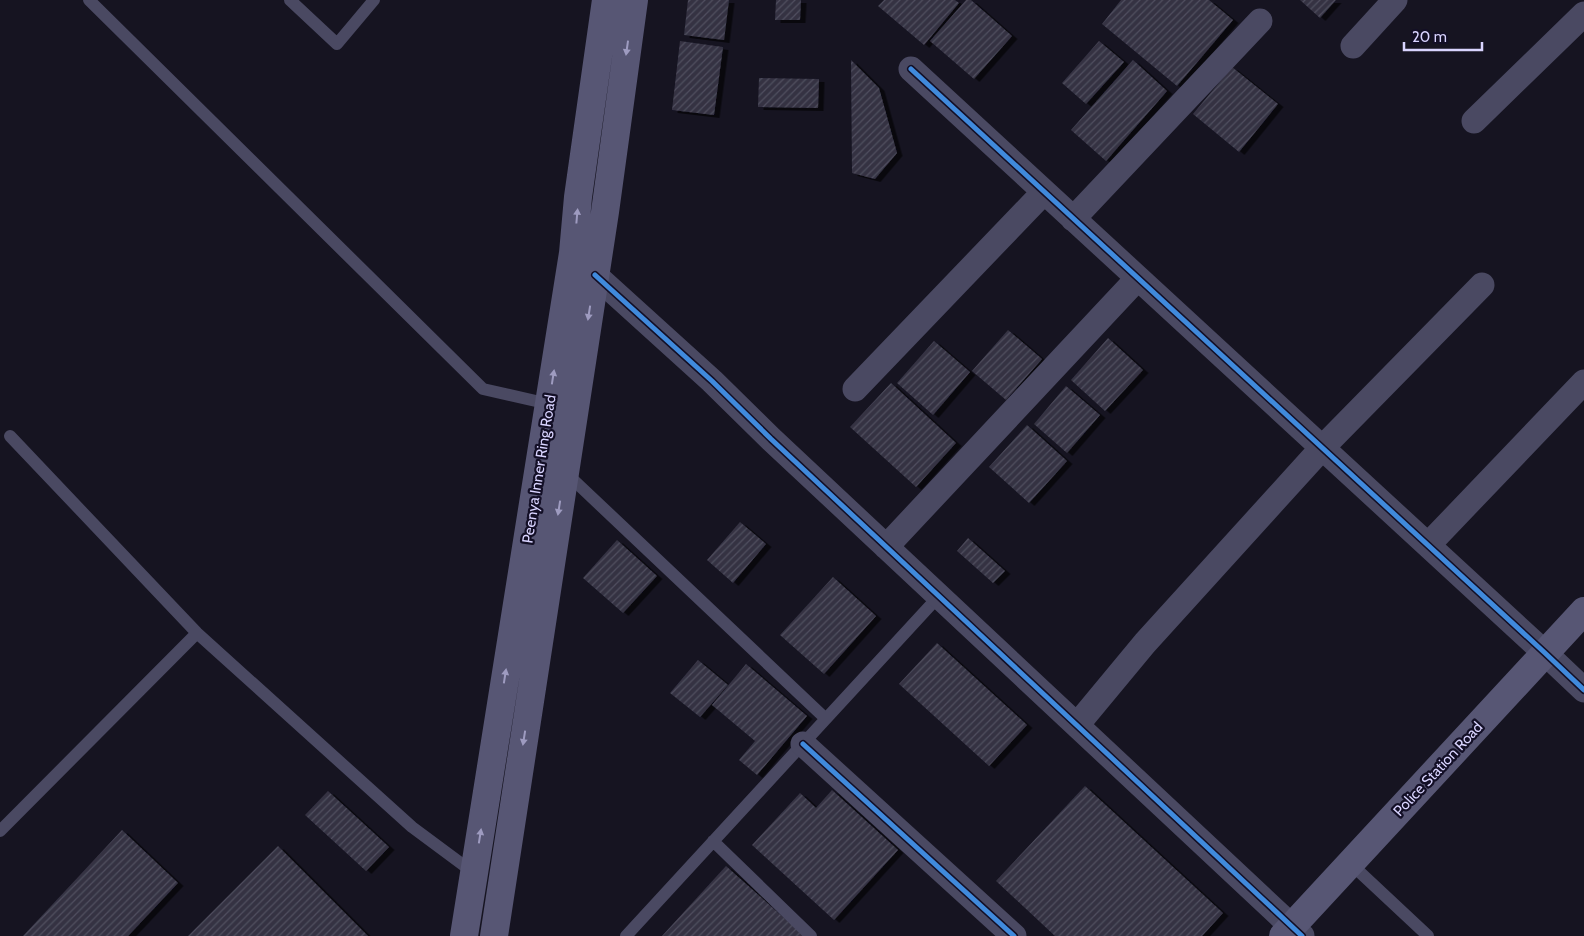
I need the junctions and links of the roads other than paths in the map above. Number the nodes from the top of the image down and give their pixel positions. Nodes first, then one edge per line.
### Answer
1 (89, 0) edge
2 (290, 0) edge
3 (374, 0) edge
4 (606, 0) edge
5 (634, 0) edge
6 (1395, 0) edge
7 (1584, 14) edge
8 (1260, 21) dead end
9 (1353, 46) dead end
10 (910, 70) dead end
11 (1474, 122) dead end
12 (1044, 192) junction
13 (1073, 219) junction
14 (595, 275) junction
15 (1138, 278) junction
16 (1482, 285) dead end
17 (1584, 382) edge
18 (856, 389) dead end
19 (549, 404) junction
20 (10, 436) dead end
21 (1322, 448) junction
22 (565, 472) junction
23 (1428, 545) junction
24 (886, 547) junction
25 (939, 596) junction
26 (1584, 611) edge
27 (197, 633) junction
28 (1545, 653) junction
29 (1584, 690) edge
30 (826, 719) junction
31 (1077, 725) junction
32 (803, 744) junction
33 (0, 832) edge
34 (713, 841) junction
35 (1350, 863) junction
36 (474, 873) junction
37 (1292, 933) edge
38 (464, 936) edge
39 (494, 936) edge
40 (626, 936) edge
41 (811, 936) edge
42 (1014, 936) edge
43 (1428, 936) edge

1 - 19 lane
2 - 3 lane
19 -> 4 main road, Peenya Inner Ring Road
5 -> 14 main road, Peenya Inner Ring Road
6 - 9 street
7 - 11 street
8 - 13 street
10 - 12 street
12 - 13 street
12 - 18 street
13 - 15 street
14 -> 22 main road, Peenya Inner Ring Road
14 - 24 street
15 - 21 street
15 - 24 street
16 - 21 street
17 - 23 street
36 -> 19 main road, Peenya Inner Ring Road
20 - 27 lane
21 - 23 street
21 - 31 street
22 - 30 lane
22 -> 39 main road, Peenya Inner Ring Road
23 - 28 street
24 - 25 street
25 - 30 lane
25 - 31 street
26 - 28 main road, Police Station Road
27 - 33 lane
27 - 36 lane
28 - 29 street
28 - 35 main road, Police Station Road
30 - 32 lane
31 - 37 street
32 - 34 lane
32 - 42 street
34 - 40 lane
34 - 41 lane
35 - 37 main road, Police Station Road
35 - 43 lane
36 - 38 main road, Peenya Inner Ring Road

